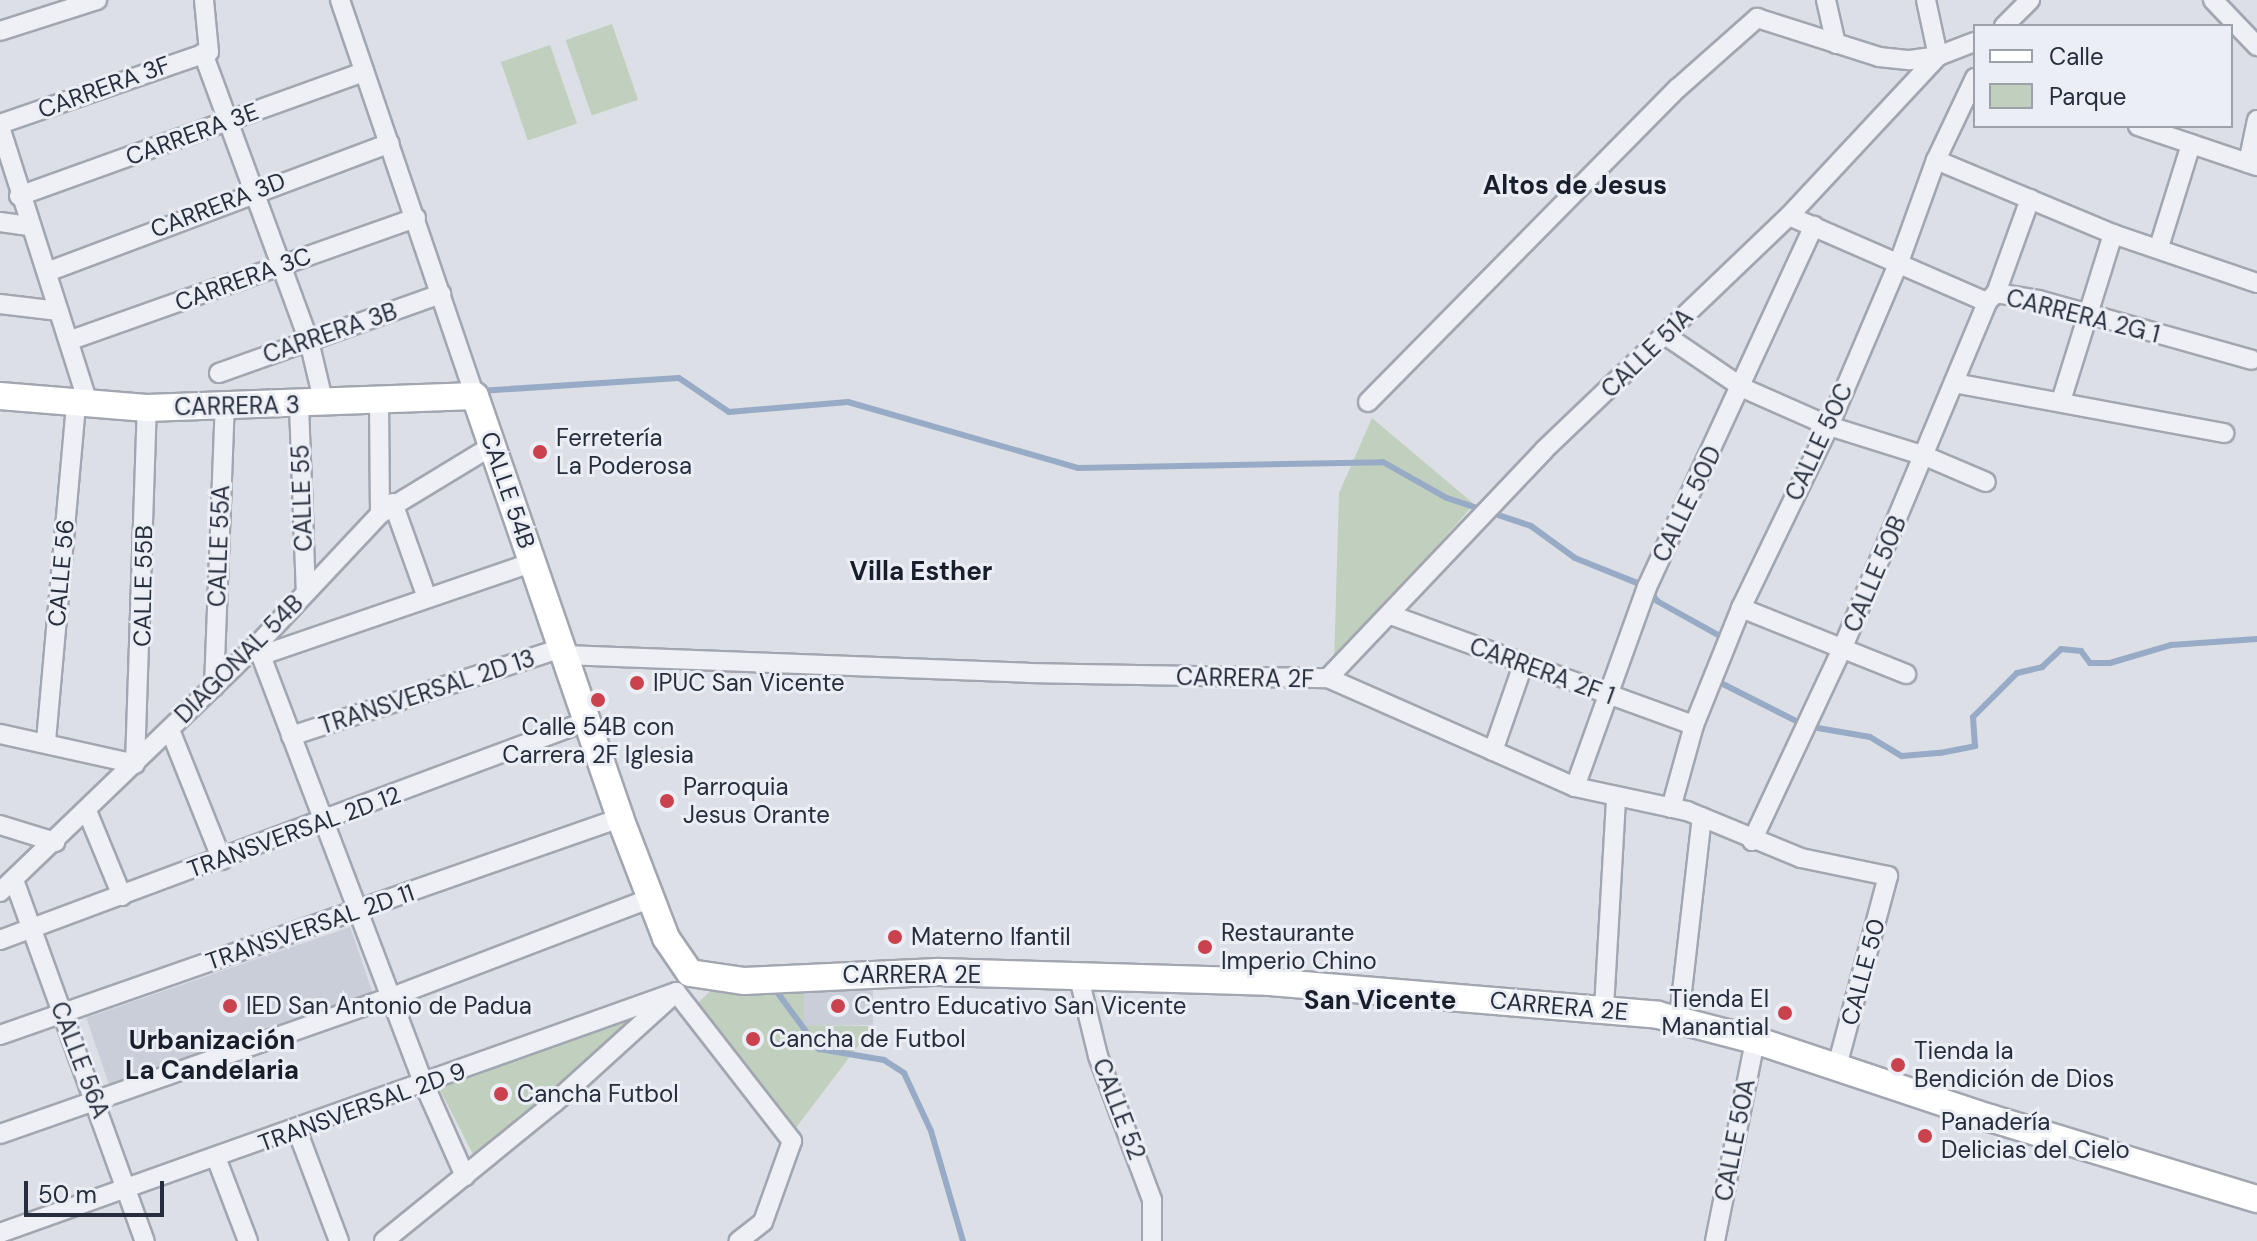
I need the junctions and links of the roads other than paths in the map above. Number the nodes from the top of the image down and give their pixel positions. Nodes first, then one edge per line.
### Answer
1 (97, 0) edge
2 (204, 0) edge
3 (340, 0) edge
4 (1826, 0) edge
5 (1926, 0) edge
6 (2030, 0) edge
7 (2213, 0) edge
8 (1755, 9) edge
9 (2006, 24) edge
10 (0, 31) edge
11 (1973, 43) edge
12 (1836, 44) junction
13 (2257, 46) edge
14 (206, 52) junction
15 (1938, 56) junction
16 (364, 72) junction
17 (1973, 82) edge
18 (2257, 120) edge
19 (229, 121) junction
20 (0, 125) edge
21 (2144, 128) edge
22 (390, 143) junction
23 (2191, 144) junction
24 (2, 147) edge
25 (1936, 160) junction
26 (2252, 164) edge
27 (252, 191) junction
28 (19, 196) junction
29 (2030, 199) junction
30 (1789, 216) junction
31 (416, 218) junction
32 (0, 222) edge
33 (29, 226) junction
34 (1814, 226) junction
35 (2113, 234) junction
36 (2159, 247) junction
37 (1899, 262) junction
38 (280, 265) junction
39 (47, 272) junction
40 (2257, 283) edge
41 (441, 294) junction
42 (1991, 298) junction
43 (0, 304) edge
44 (59, 311) junction
45 (2085, 316) junction
46 (1665, 335) junction
47 (71, 340) junction
48 (309, 341) junction
49 (2252, 360) dead end
50 (219, 373) dead end
51 (1954, 383) junction
52 (1743, 388) junction
53 (0, 396) edge
54 (475, 396) junction
55 (379, 401) junction
56 (2061, 401) junction
57 (1368, 402) dead end
58 (83, 405) junction
59 (312, 405) junction
60 (225, 406) junction
61 (147, 408) junction
62 (1829, 426) junction
63 (2224, 433) dead end
64 (492, 446) junction
65 (1925, 456) junction
66 (1986, 482) dead end
67 (387, 509) junction
68 (533, 562) junction
69 (306, 592) junction
70 (427, 598) junction
71 (1741, 608) junction
72 (1391, 615) junction
73 (1843, 647) junction
74 (260, 650) junction
75 (564, 652) junction
76 (1523, 665) junction
77 (1906, 674) dead end
78 (1328, 678) junction
79 (214, 687) junction
80 (1610, 695) junction
81 (587, 721) junction
82 (1694, 725) junction
83 (170, 730) junction
84 (0, 734) edge
85 (291, 736) junction
86 (46, 741) junction
87 (1493, 751) junction
88 (135, 764) junction
89 (1575, 787) junction
90 (1616, 798) junction
91 (1671, 808) junction
92 (87, 811) junction
93 (1702, 817) junction
94 (620, 818) junction
95 (324, 822) junction
96 (0, 825) edge
97 (1752, 841) junction
98 (55, 842) junction
99 (222, 860) junction
100 (1888, 876) joint
101 (7, 886) edge
102 (122, 896) junction
103 (651, 898) junction
104 (358, 910) junction
105 (35, 928) junction
106 (0, 940) edge
107 (1079, 978) junction
108 (683, 983) junction
109 (392, 997) junction
110 (1604, 1008) junction
111 (61, 1014) junction
112 (1679, 1018) junction
113 (0, 1035) edge
114 (1755, 1040) junction
115 (1837, 1067) junction
116 (424, 1084) junction
117 (96, 1101) junction
118 (297, 1130) junction
119 (0, 1134) edge
120 (217, 1160) junction
121 (465, 1176) junction
122 (128, 1191) junction
123 (2257, 1199) edge
124 (763, 1222) junction
125 (0, 1233) edge
126 (145, 1241) edge
127 (248, 1241) edge
128 (339, 1241) edge
129 (384, 1241) edge
130 (739, 1241) edge
131 (771, 1241) edge
132 (1152, 1241) edge
133 (1715, 1241) edge

1 - 10 street
2 - 14 street, CALLE 55
3 - 16 street, CALLE 54B
4 - 12 street
5 - 15 street
6 - 9 street
7 - 13 street
8 - 12 street
8 - 57 street
11 - 15 street, CALLE 51A
12 - 15 street
14 - 19 street, CALLE 55
14 - 20 street, CARRERA 3F
15 - 30 street, CALLE 51A
16 - 19 street, CARRERA 3E
16 - 22 street, CALLE 54B
17 - 25 street, CALLE 50C
18 - 26 street
19 - 27 street, CALLE 55
19 - 28 street, CARRERA 3E
20 - 24 street
21 - 23 street
22 - 27 street, CARRERA 3D
22 - 31 street, CALLE 54B
23 - 26 street
23 - 36 street
24 - 28 street
25 - 29 street
25 - 37 street, CALLE 50C
27 - 38 street, CALLE 55
27 - 39 street, CARRERA 3D
28 - 33 street
29 - 35 street
29 - 42 street, CALLE 50B
30 - 34 street, CARRERA 2G 1
30 - 46 street, CALLE 51A
31 - 38 street, CARRERA 3C
31 - 41 street, CALLE 54B
32 - 33 street
33 - 39 street
34 - 37 street, CARRERA 2G 1
34 - 52 street, CALLE 50D
35 - 36 street
35 - 45 street
36 - 40 street
37 - 42 street, CARRERA 2G 1
37 - 62 street, CALLE 50C
38 - 47 street, CARRERA 3C
38 - 48 street, CALLE 55
39 - 44 street
41 - 48 street, CARRERA 3B
41 - 54 street, CALLE 54B
42 - 45 street, CARRERA 2G 1
42 - 51 street, CALLE 50B
43 - 44 street
44 - 47 street
45 - 49 street, CARRERA 2G 1
45 - 56 street
46 - 52 street
46 - 72 street, CALLE 51A
47 - 58 street
48 - 50 street, CARRERA 3B
48 - 59 street, CALLE 55
51 - 56 street
51 - 65 street, CALLE 50B
52 - 62 street
52 - 80 street, CALLE 50D
53 - 58 street, CARRERA 3
54 - 55 street, CARRERA 3
54 - 64 street, CALLE 54B
55 - 59 street, CARRERA 3
55 - 67 street
56 - 63 street
58 - 61 street, CARRERA 3
58 - 86 street, CALLE 56
59 - 60 street, CARRERA 3
59 - 69 street, CALLE 55
60 - 61 street, CARRERA 3
60 - 79 street, CALLE 55A
61 - 88 street, CALLE 55B
62 - 65 street
62 - 71 street, CALLE 50C
64 - 67 street, DIAGONAL 54B
64 - 68 street, CALLE 54B
65 - 66 street
65 - 73 street, CALLE 50B
67 - 69 street, DIAGONAL 54B
67 - 70 street
68 - 70 street
68 - 75 street, CALLE 54B
69 - 74 street, DIAGONAL 54B
70 - 74 street
71 - 73 street
71 - 82 street, CALLE 50C
72 - 76 street, CARRERA 2F 1
72 - 78 street, CALLE 51A
73 - 77 street
73 - 97 street, CALLE 50B
74 - 79 street, DIAGONAL 54B
74 - 85 street
75 - 78 street, CARRERA 2F
75 - 81 street, CALLE 54B
75 - 85 street, TRANSVERSAL 2D 13
76 - 80 street, CARRERA 2F 1
76 - 87 street
78 - 87 street, CARRERA 2F
79 - 83 street, DIAGONAL 54B
80 - 82 street, CARRERA 2F 1
80 - 89 street, CALLE 50D
81 - 94 street, CALLE 54B
81 - 95 street, TRANSVERSAL 2D 12
82 - 91 street, CALLE 50C
83 - 88 street, DIAGONAL 54B
83 - 99 street
84 - 86 street
85 - 95 street
86 - 88 street
87 - 89 street, CARRERA 2F
88 - 92 street, DIAGONAL 54B
89 - 90 street, CARRERA 2F
90 - 91 street, CARRERA 2F
90 - 110 street
91 - 93 street, CARRERA 2F
92 - 98 street, DIAGONAL 54B
92 - 102 street
93 - 97 street, CARRERA 2F
93 - 112 street
94 - 103 street, CALLE 54B
94 - 104 street, TRANSVERSAL 2D 11
95 - 99 street, TRANSVERSAL 2D 12
95 - 104 street
96 - 98 street
97 - 100 street, CARRERA 2F
98 - 101 street, DIAGONAL 54B
99 - 102 street, TRANSVERSAL 2D 12
100 - 115 street, CALLE 50
101 - 105 street, CALLE 56A
102 - 105 street, TRANSVERSAL 2D 12
103 - 108 street, CALLE 54B
103 - 109 street
104 - 109 street
104 - 111 street, TRANSVERSAL 2D 11
105 - 106 street, TRANSVERSAL 2D 12
105 - 111 street, CALLE 56A
107 - 108 street, CARRERA 2E
107 - 110 street, CARRERA 2E
107 - 132 street, CALLE 52
108 - 116 street, TRANSVERSAL 2D 9
108 - 121 street
108 - 124 street
109 - 116 street
109 - 117 street
110 - 112 street, CARRERA 2E
111 - 113 street, TRANSVERSAL 2D 11
111 - 117 street, CALLE 56A
112 - 114 street, CARRERA 2E
114 - 115 street, CARRERA 2E
114 - 133 street, CALLE 50A
115 - 123 street, CARRERA 2E
116 - 118 street, TRANSVERSAL 2D 9
116 - 121 street
117 - 119 street
117 - 122 street, CALLE 56A
118 - 120 street, TRANSVERSAL 2D 9
118 - 128 street
120 - 122 street, TRANSVERSAL 2D 9
120 - 127 street
121 - 129 street
122 - 125 street, TRANSVERSAL 2D 9
122 - 126 street, CALLE 56A
124 - 130 street
124 - 131 street

